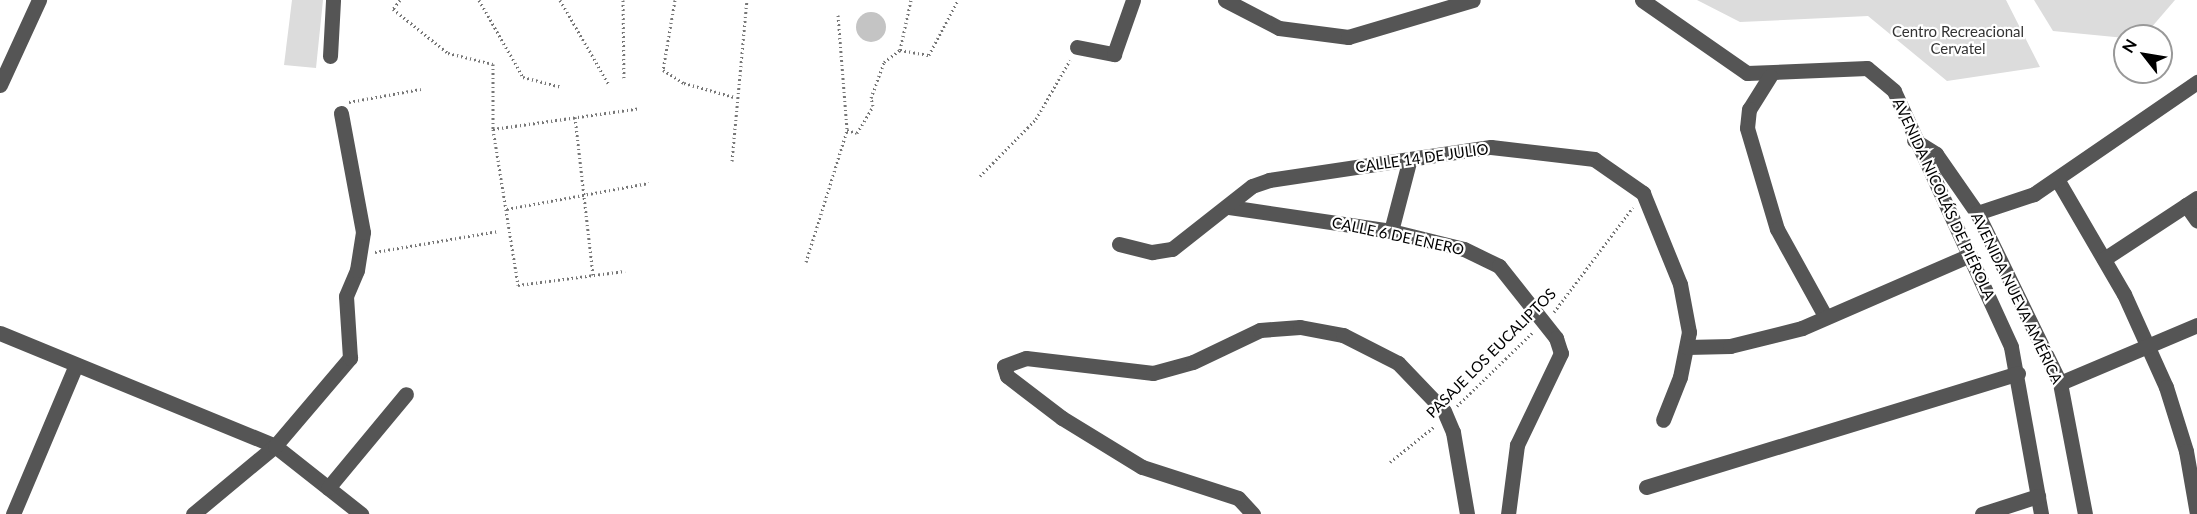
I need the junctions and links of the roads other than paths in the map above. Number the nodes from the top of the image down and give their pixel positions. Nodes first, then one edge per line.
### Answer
1 (39, 0) edge
2 (333, 0) edge
3 (1133, 0) edge
4 (1225, 0) edge
5 (1473, 0) edge
6 (1642, 0) edge
7 (1077, 47) road end
8 (330, 56) dead end
9 (1770, 76) junction
10 (2197, 82) edge
11 (0, 85) edge
12 (344, 108) road end
13 (1914, 140) junction
14 (1409, 162) junction
15 (2057, 178) junction
16 (2192, 202) edge
17 (1228, 207) junction
18 (1977, 213) junction
19 (2197, 221) edge
20 (1391, 231) junction
21 (1119, 244) dead end
22 (1970, 255) junction
23 (2104, 259) junction
24 (1825, 316) junction
25 (2197, 325) edge
26 (0, 333) edge
27 (2149, 346) junction
28 (1687, 347) junction
29 (75, 365) junction
30 (2018, 372) junction
31 (2060, 383) junction
32 (406, 394) dead end
33 (1663, 420) dead end
34 (275, 446) junction
35 (2192, 451) edge
36 (1646, 487) dead end
37 (328, 488) junction
38 (2038, 496) junction
39 (13, 514) edge
40 (194, 514) edge
41 (362, 514) edge
42 (1253, 514) edge
43 (1467, 514) edge
44 (1508, 514) edge
45 (1982, 514) edge
46 (2041, 514) edge
47 (2085, 514) edge
48 (2197, 514) edge

1 - 11 street
2 - 8 street
3 - 7 street
4 - 5 street
6 - 9 street, AVENIDA NICOLÁS DE PIÉROLA
9 - 13 street, AVENIDA NICOLÁS DE PIÉROLA
9 - 24 street
10 - 15 street
12 - 34 street
13 - 18 street, AVENIDA NUEVA AMÉRICA
13 - 22 street, AVENIDA NICOLÁS DE PIÉROLA
14 - 17 street, CALLE 14 DE JULIO
14 - 20 street
14 - 28 street, CALLE 14 DE JULIO
15 - 18 street
15 - 23 street
16 - 19 street
16 - 23 street
17 - 20 street, CALLE 6 DE ENERO
17 - 21 street, CALLE 14 DE JULIO
18 - 31 street, AVENIDA NUEVA AMÉRICA
20 - 44 street, CALLE 6 DE ENERO
22 - 24 street
22 - 30 street, AVENIDA NICOLÁS DE PIÉROLA
23 - 27 street
24 - 28 street
25 - 27 street
26 - 29 street
27 - 31 street
27 - 35 street
28 - 33 street, CALLE 14 DE JULIO
29 - 34 street
29 - 39 street
30 - 36 street
30 - 38 street, AVENIDA NICOLÁS DE PIÉROLA
31 - 47 street, AVENIDA NUEVA AMÉRICA
32 - 37 street
34 - 37 street
34 - 40 street
35 - 48 street
37 - 41 street
38 - 45 street
38 - 46 street, AVENIDA NICOLÁS DE PIÉROLA
42 - 43 street

